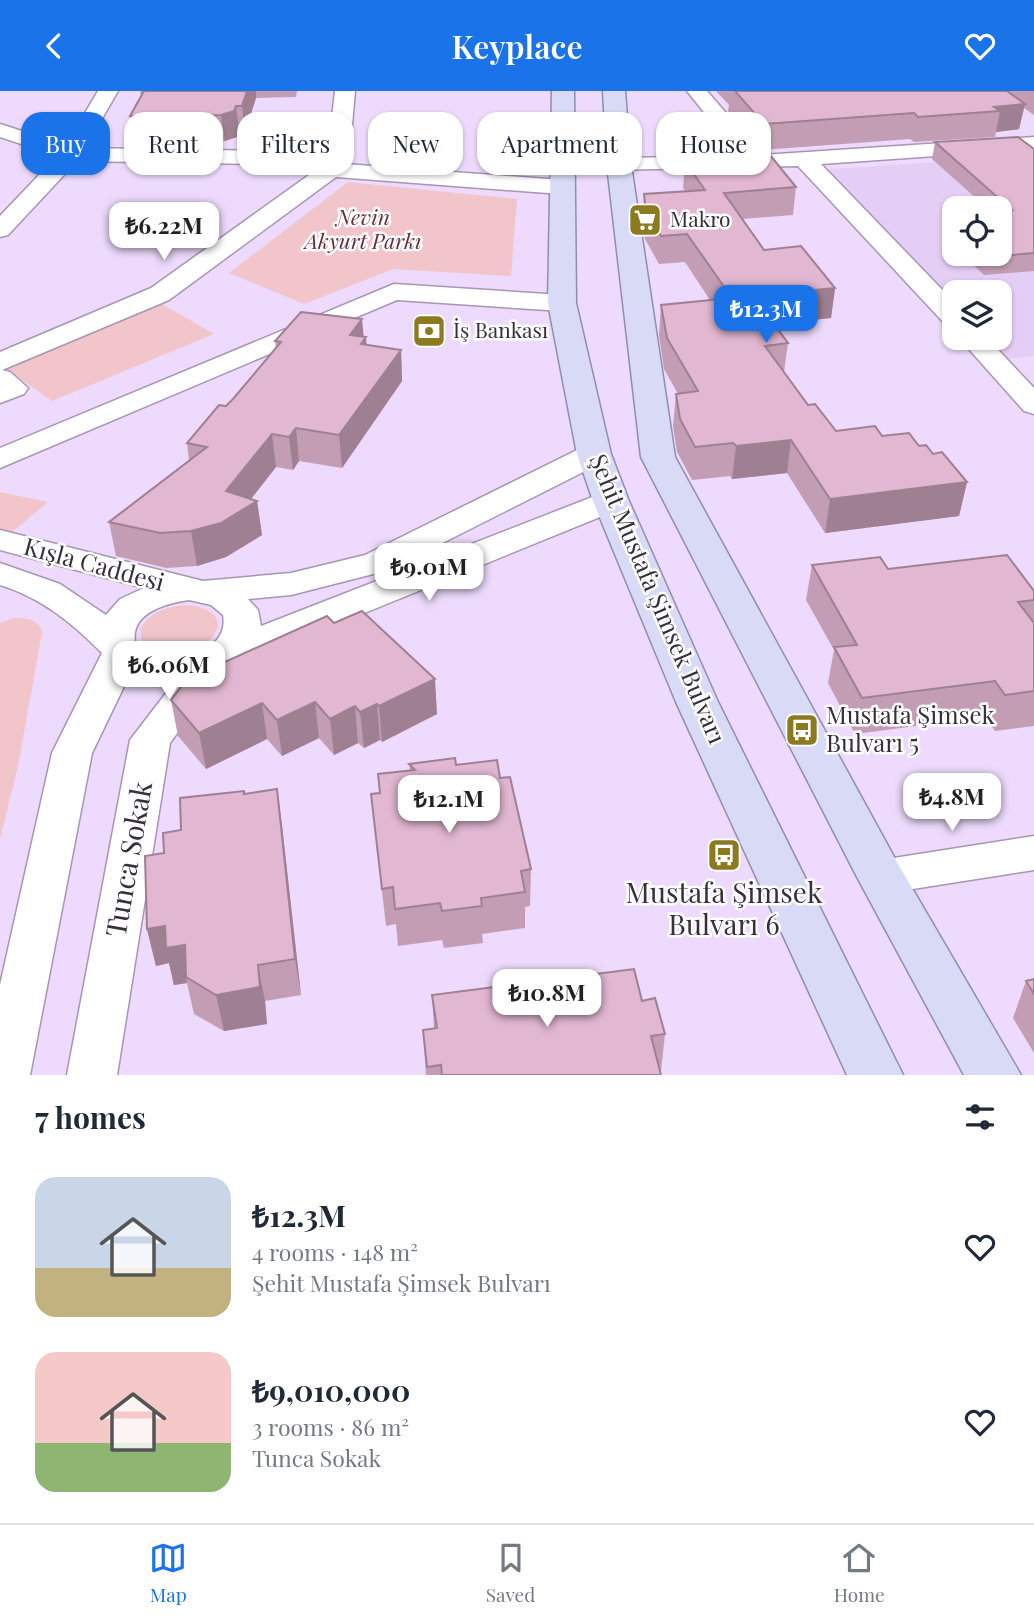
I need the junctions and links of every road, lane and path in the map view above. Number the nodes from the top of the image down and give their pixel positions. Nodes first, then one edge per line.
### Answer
1 (108, 91) edge
2 (345, 91) edge
3 (563, 91) edge
4 (614, 91) edge
5 (697, 91) edge
6 (95, 112) edge
7 (342, 112) edge
8 (615, 112) edge
9 (714, 112) edge
10 (0, 130) edge
11 (21, 137) edge
12 (1034, 143) edge
13 (110, 155) edge
14 (804, 159) junction
15 (237, 161) edge
16 (771, 161) edge
17 (354, 167) edge
18 (51, 175) edge
19 (321, 175) edge
20 (620, 175) edge
21 (561, 187) junction
22 (0, 230) edge
23 (562, 303) junction
24 (942, 305) edge
25 (983, 350) edge
26 (0, 362) edge
27 (1034, 367) edge
28 (1003, 371) junction
29 (0, 378) edge
30 (0, 394) edge
31 (1034, 405) edge
32 (594, 454) junction
33 (0, 459) edge
34 (611, 501) junction
35 (0, 540) edge
36 (10, 586) edge
37 (198, 590) junction
38 (117, 649) junction
39 (218, 658) junction
40 (1034, 853) edge
41 (881, 877) junction
42 (5, 1075) edge
43 (92, 1075) edge
44 (875, 1075) edge
45 (993, 1075) edge

1 - 6 street
2 - 7 street
3 - 21 main road, Şehit Mustafa Şimsek Bulvarı
4 - 8 main road
5 - 9 street
10 - 11 street
12 - 14 street
13 - 15 street
14 - 16 street
14 - 24 street
17 - 21 street
18 - 22 street
19 - 26 street
20 - 41 main road
21 - 23 main road, Şehit Mustafa Şimsek Bulvarı
23 - 32 main road, Şehit Mustafa Şimsek Bulvarı
23 - 33 street
25 - 28 street
27 - 28 street
28 - 31 street
29 - 30 street
32 - 34 main road, Şehit Mustafa Şimsek Bulvarı
32 - 37 street
34 - 39 street
34 - 44 main road, Şehit Mustafa Şimsek Bulvarı
35 - 37 street, Kışla Caddesi
36 - 38 street, Kışla Caddesi
37 - 38 street
37 - 39 street
38 - 39 street
38 - 42 street
39 - 43 street, Tunca Sokak
40 - 41 street
41 - 45 main road

